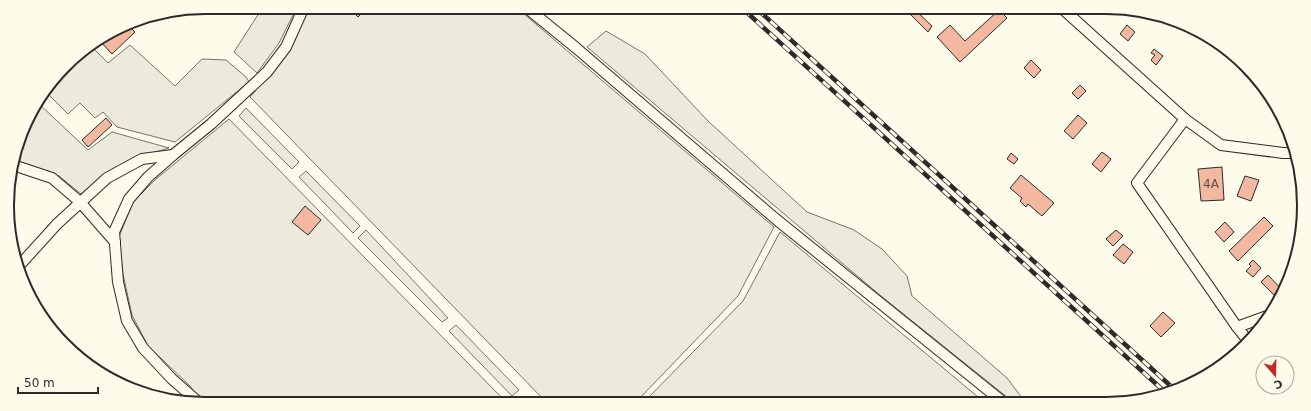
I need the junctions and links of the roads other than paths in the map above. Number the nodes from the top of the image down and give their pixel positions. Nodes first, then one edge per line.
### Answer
1 (301, 14) edge
2 (534, 14) edge
3 (1069, 14) edge
4 (1185, 119) junction
5 (1289, 153) edge
6 (173, 155) junction
7 (18, 167) edge
8 (80, 202) junction
9 (115, 242) junction
10 (23, 262) edge
11 (1260, 319) edge
12 (1237, 327) junction
13 (1245, 337) edge
14 (192, 397) edge
15 (997, 397) edge

1 - 6 street
2 - 15 street
3 - 4 street
4 - 5 street
4 - 12 street
6 - 8 street
6 - 9 street
7 - 8 street
8 - 9 street
8 - 10 street
9 - 14 street
11 - 12 street
12 - 13 street

